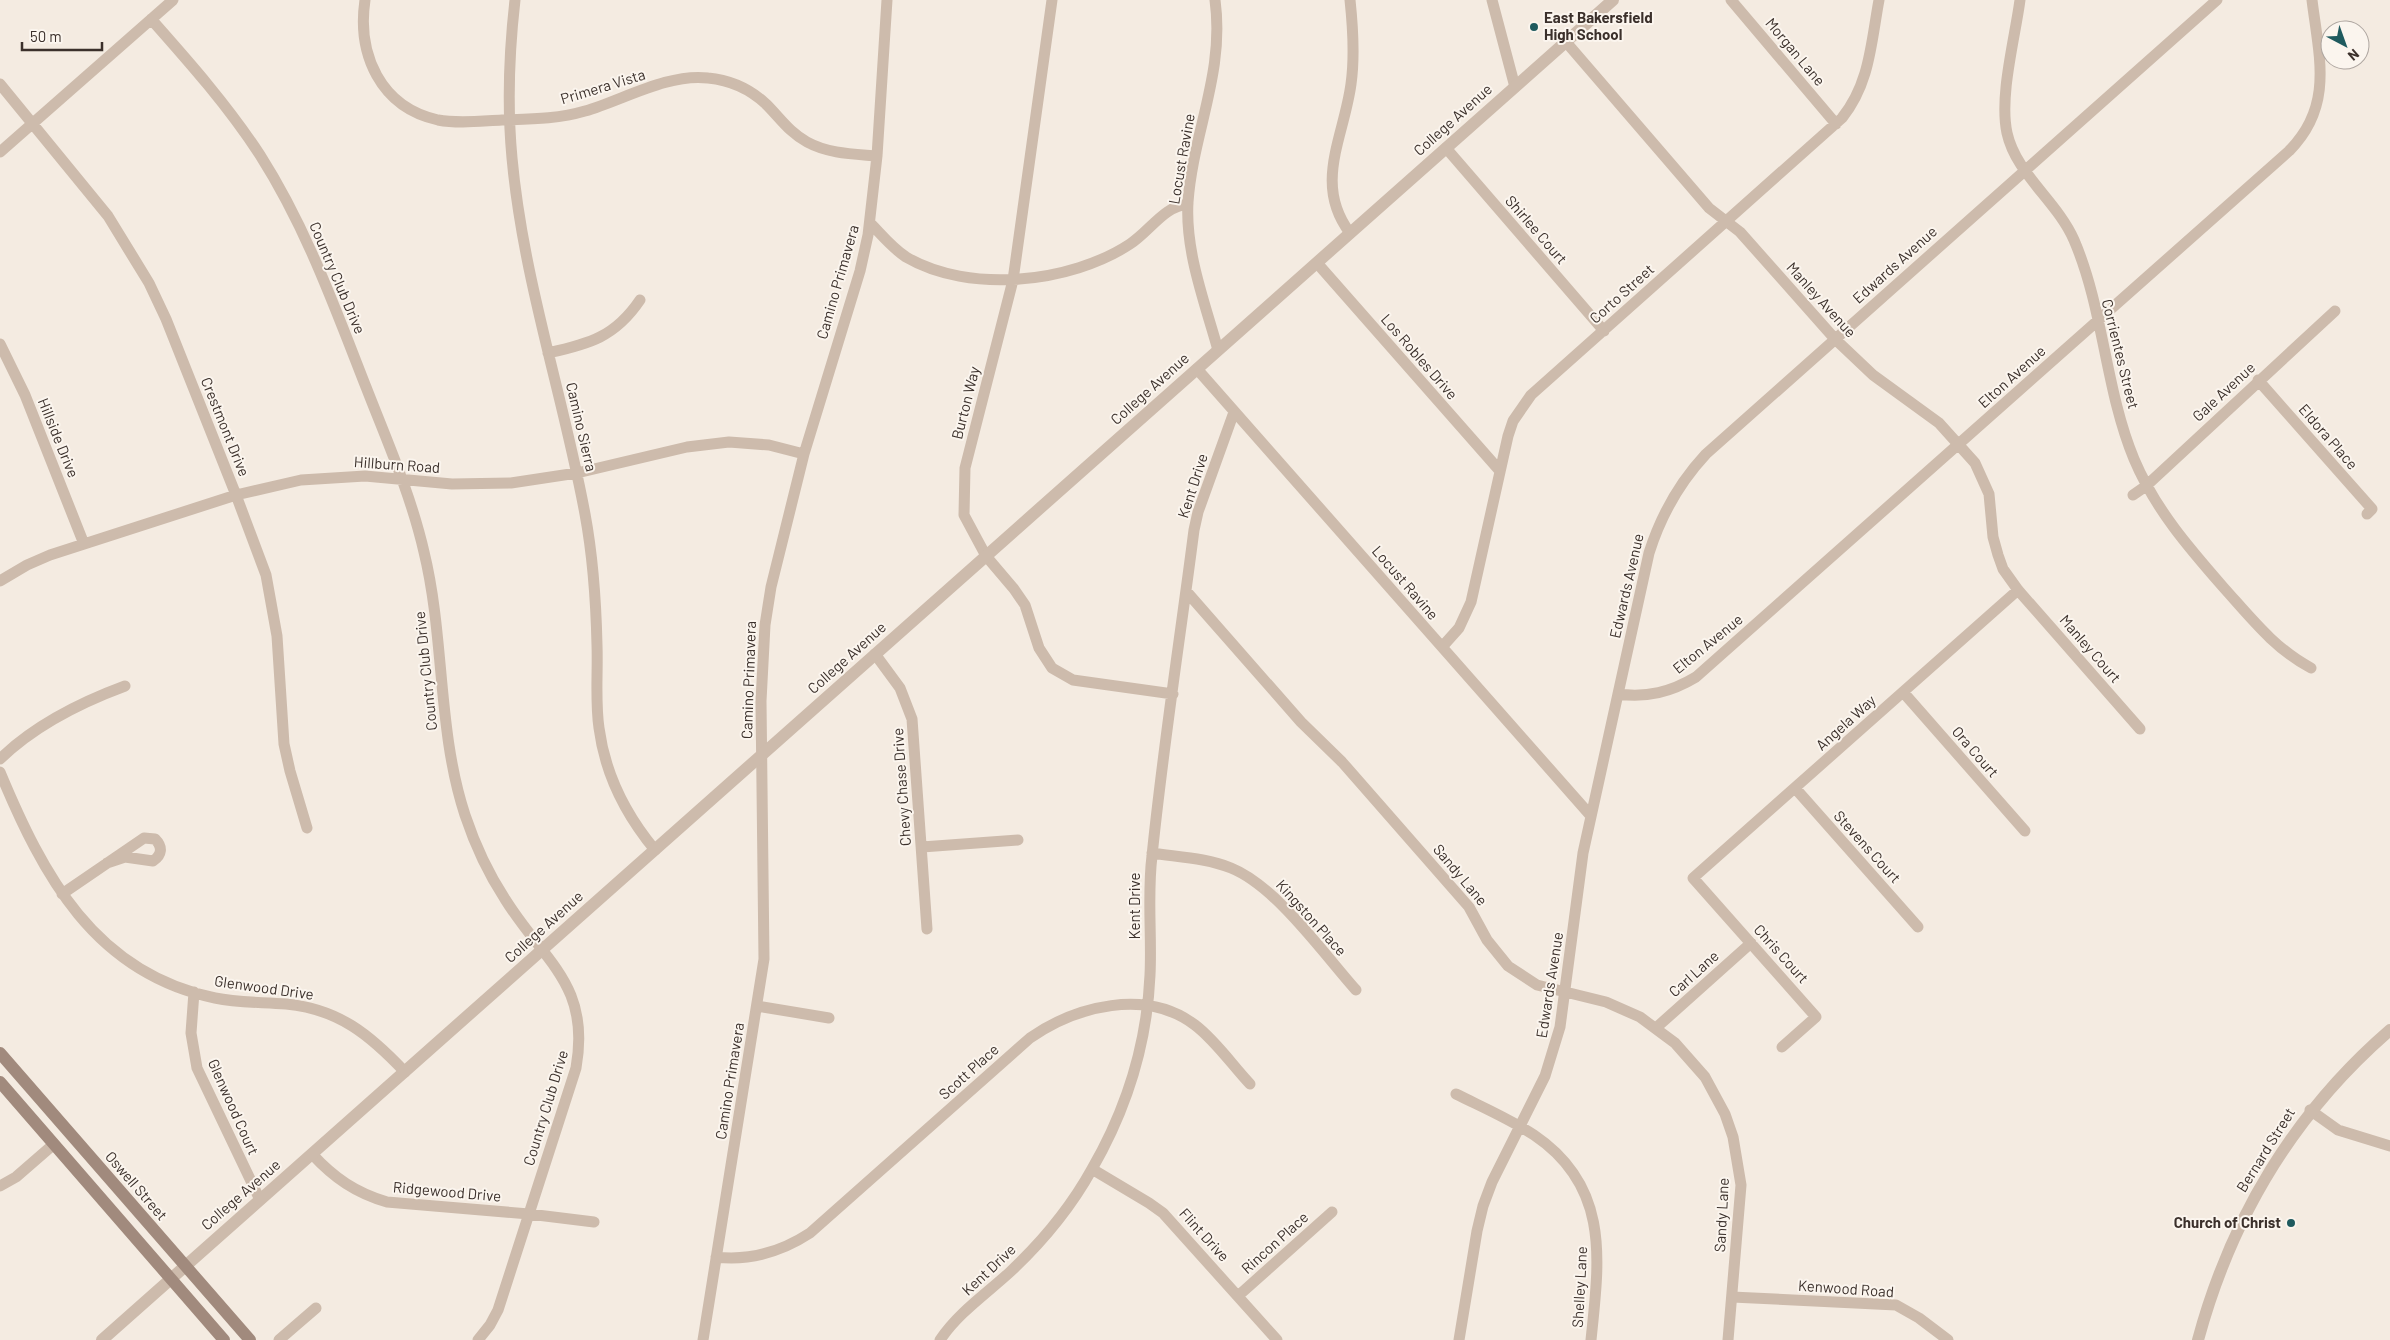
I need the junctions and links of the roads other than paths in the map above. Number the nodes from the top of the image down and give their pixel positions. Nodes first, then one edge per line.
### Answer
1 (173, 0) edge
2 (365, 0) edge
3 (514, 0) edge
4 (887, 0) edge
5 (1052, 0) edge
6 (1215, 0) edge
7 (1350, 0) edge
8 (1492, 0) edge
9 (1613, 0) edge
10 (1731, 0) edge
11 (1879, 0) edge
12 (2020, 0) edge
13 (2217, 0) edge
14 (2312, 0) edge
15 (151, 19) junction
16 (1566, 42) junction
17 (0, 84) edge
18 (1515, 87) junction
19 (510, 120) junction
20 (33, 122) junction
21 (1836, 124) junction
22 (1446, 148) junction
23 (0, 152) edge
24 (877, 156) junction
25 (2025, 171) junction
26 (1188, 204) junction
27 (1727, 221) junction
28 (870, 223) junction
29 (1350, 233) junction
30 (1317, 263) junction
31 (1012, 280) junction
32 (640, 300) dead end
33 (2335, 311) dead end
34 (2097, 322) junction
35 (1604, 331) junction
36 (1835, 339) junction
37 (0, 344) edge
38 (1218, 350) junction
39 (548, 353) junction
40 (1197, 369) junction
41 (2258, 380) junction
42 (1234, 412) junction
43 (1959, 444) junction
44 (804, 454) junction
45 (1500, 471) junction
46 (577, 473) junction
47 (401, 478) junction
48 (2146, 486) junction
49 (2133, 494) dead end
50 (236, 495) junction
51 (2367, 514) dead end
52 (84, 544) junction
53 (986, 556) junction
54 (0, 581) edge
55 (2018, 590) junction
56 (1186, 591) junction
57 (1442, 647) junction
58 (875, 654) junction
59 (2311, 668) dead end
60 (125, 686) dead end
61 (1903, 692) junction
62 (1172, 694) junction
63 (1618, 694) junction
64 (2140, 729) dead end
65 (762, 756) junction
66 (0, 759) edge
67 (0, 772) edge
68 (1794, 788) junction
69 (1591, 816) junction
70 (307, 828) dead end
71 (2025, 831) dead end
72 (1018, 840) dead end
73 (922, 847) junction
74 (655, 850) junction
75 (1152, 854) junction
76 (107, 863) dead end
77 (1693, 878) joint
78 (62, 894) junction
79 (1918, 927) dead end
80 (927, 929) dead end
81 (1751, 943) junction
82 (542, 950) junction
83 (1356, 990) dead end
84 (194, 992) junction
85 (1565, 993) junction
86 (757, 1006) junction
87 (1147, 1006) junction
88 (829, 1018) dead end
89 (1656, 1027) junction
90 (2390, 1030) edge
91 (1782, 1047) dead end
92 (0, 1053) edge
93 (405, 1072) junction
94 (0, 1082) edge
95 (1250, 1084) dead end
96 (1456, 1094) dead end
97 (2310, 1110) junction
98 (1520, 1127) junction
99 (54, 1144) junction
100 (2390, 1146) edge
101 (312, 1154) junction
102 (1092, 1169) junction
103 (0, 1186) edge
104 (260, 1200) junction
105 (1332, 1212) dead end
106 (529, 1214) junction
107 (594, 1222) dead end
108 (716, 1257) junction
109 (185, 1267) junction
110 (170, 1279) junction
111 (1238, 1296) junction
112 (1732, 1298) junction
113 (316, 1308) dead end
114 (102, 1340) edge
115 (224, 1340) edge
116 (250, 1340) edge
117 (279, 1340) edge
118 (478, 1340) edge
119 (703, 1340) edge
120 (940, 1340) edge
121 (1277, 1340) edge
122 (1459, 1340) edge
123 (1591, 1340) edge
124 (1728, 1340) edge
125 (1948, 1340) edge
126 (2198, 1340) edge

1 - 15 street
2 - 19 street, Primera Vista
3 - 19 street, Camino Sierra
4 - 24 street, Camino Primavera
5 - 31 street, Burton Way
6 - 26 street, Locust Ravine
7 - 29 street
8 - 18 street
9 - 16 street, College Avenue
10 - 21 street, Morgan Lane
11 - 21 street, Corto Street
12 - 25 street, Corrientes Street
13 - 25 street, Edwards Avenue
14 - 34 street, Elton Avenue
15 - 20 street
15 - 47 street, Country Club Drive
16 - 18 street, College Avenue
16 - 27 street, Manley Avenue
17 - 20 street, Crestmont Drive
18 - 22 street, College Avenue
19 - 24 street, Primera Vista
19 - 39 street, Camino Sierra
20 - 23 street
20 - 50 street, Crestmont Drive
21 - 27 street, Corto Street
22 - 29 street, College Avenue
22 - 35 street, Shirlee Court
24 - 28 street, Camino Primavera
25 - 34 street, Corrientes Street
25 - 36 street, Edwards Avenue
26 - 31 street
26 - 38 street, Locust Ravine
27 - 35 street, Corto Street
27 - 36 street, Manley Avenue
28 - 31 street
28 - 44 street, Camino Primavera
29 - 30 street, College Avenue
30 - 38 street, College Avenue
30 - 45 street, Los Robles Drive
31 - 53 street, Burton Way
32 - 39 street
33 - 41 street, Gale Avenue
34 - 43 street, Elton Avenue
34 - 48 street, Corrientes Street
35 - 45 street, Corto Street
36 - 43 street, Manley Avenue
36 - 63 street, Edwards Avenue
37 - 52 street, Hillside Drive
38 - 40 street, College Avenue
39 - 46 street, Camino Sierra
40 - 42 street, Locust Ravine
40 - 53 street, College Avenue
41 - 48 street, Gale Avenue
41 - 51 street, Eldora Place
42 - 56 street, Kent Drive
42 - 57 street, Locust Ravine
43 - 55 street, Manley Avenue
43 - 63 street, Elton Avenue
44 - 46 street, Hillburn Road
44 - 65 street, Camino Primavera
45 - 57 street, Corto Street
46 - 47 street, Hillburn Road
46 - 74 street, Camino Sierra
47 - 50 street, Hillburn Road
47 - 82 street, Country Club Drive
48 - 49 street, Gale Avenue
48 - 59 street, Corrientes Street
50 - 52 street, Hillburn Road
50 - 70 street, Crestmont Drive
52 - 54 street, Hillburn Road
53 - 58 street, College Avenue
53 - 62 street, Burton Way
55 - 61 street, Angela Way
55 - 64 street, Manley Court
56 - 62 street, Kent Drive
56 - 85 street, Sandy Lane
57 - 69 street, Locust Ravine
58 - 65 street, College Avenue
58 - 73 street, Chevy Chase Drive
60 - 66 street
61 - 68 street, Angela Way
61 - 71 street, Ora Court
62 - 75 street, Kent Drive
63 - 69 street, Edwards Avenue
65 - 74 street, College Avenue
65 - 86 street, Camino Primavera
67 - 78 street, Glenwood Drive
68 - 77 street, Angela Way
68 - 79 street, Stevens Court
69 - 85 street, Edwards Avenue
72 - 73 street
73 - 80 street, Chevy Chase Drive
74 - 82 street, College Avenue
75 - 83 street, Kingston Place
75 - 87 street, Kent Drive
76 - 78 street
77 - 81 street, Chris Court
78 - 84 street, Glenwood Drive
81 - 89 street, Carl Lane
81 - 91 street, Chris Court
82 - 93 street, College Avenue
82 - 106 street, Country Club Drive
84 - 93 street, Glenwood Drive
84 - 104 street, Glenwood Court
85 - 89 street, Sandy Lane
85 - 98 street, Edwards Avenue
86 - 88 street
86 - 108 street, Camino Primavera
87 - 95 street, Scott Place
87 - 102 street, Kent Drive
87 - 108 street, Scott Place
89 - 112 street, Sandy Lane
90 - 97 street, Bernard Street
92 - 109 main road, Oswell Street
93 - 101 street, College Avenue
94 - 99 main road
96 - 98 street, Shelley Lane
97 - 100 street
97 - 126 street, Bernard Street
98 - 122 street, Edwards Avenue
98 - 123 street, Shelley Lane
99 - 103 street
99 - 110 main road
101 - 104 street, College Avenue
101 - 106 street, Ridgewood Drive
102 - 111 street, Flint Drive
102 - 120 street, Kent Drive
104 - 109 street, College Avenue
105 - 111 street, Rincon Place
106 - 107 street, Ridgewood Drive
106 - 118 street, Country Club Drive
108 - 119 street, Camino Primavera
109 - 110 street, College Avenue
109 - 116 main road, Oswell Street
110 - 114 street, College Avenue
110 - 115 main road
111 - 121 street, Flint Drive
112 - 124 street, Sandy Lane
112 - 125 street, Kenwood Road
113 - 117 street

